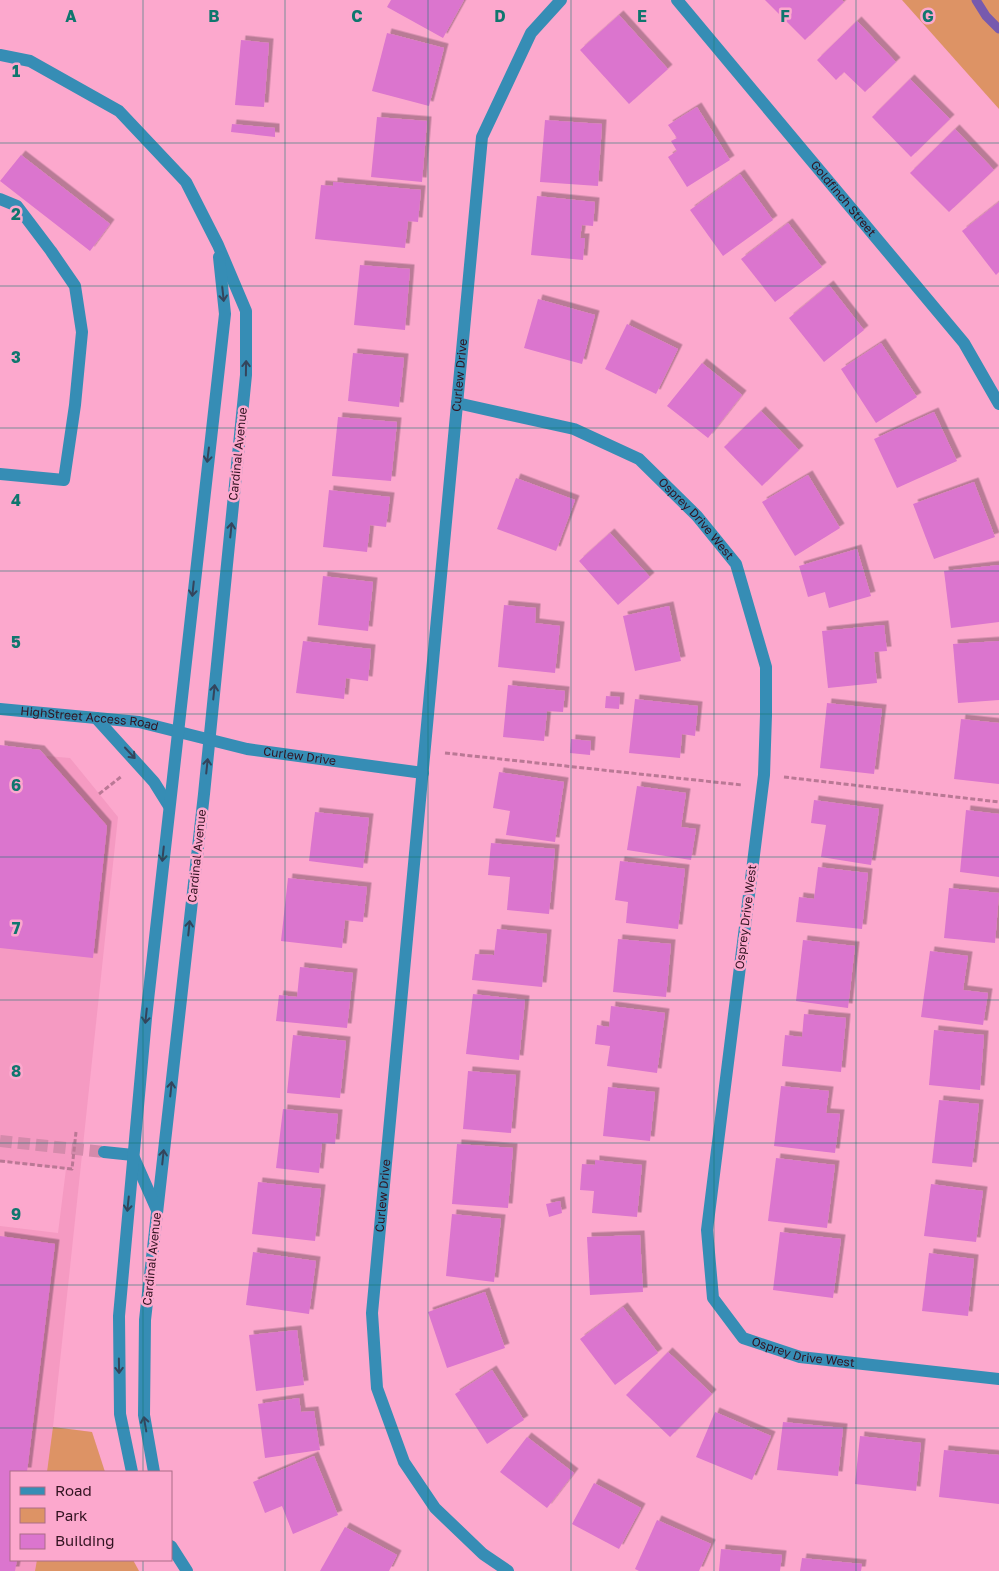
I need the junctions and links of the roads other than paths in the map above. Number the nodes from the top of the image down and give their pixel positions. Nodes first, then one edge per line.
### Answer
1 (562, 0) edge
2 (677, 0) edge
3 (0, 54) edge
4 (0, 199) edge
5 (218, 245) junction
6 (457, 403) junction
7 (999, 404) edge
8 (0, 474) edge
9 (0, 709) edge
10 (96, 718) junction
11 (178, 731) junction
12 (209, 740) junction
13 (423, 773) junction
14 (168, 806) junction
15 (104, 1152) tunnel mouth
16 (133, 1155) junction
17 (157, 1211) junction
18 (999, 1379) edge
19 (132, 1471) edge
20 (154, 1471) edge
21 (172, 1548) edge
22 (187, 1571) edge
23 (508, 1571) edge

1 - 6 street, Curlew Drive
2 - 7 street, Goldfinch Street
3 - 5 street, Cardinal Avenue
4 - 8 street
5 -> 11 street, Cardinal Avenue
12 -> 5 street, Cardinal Avenue
6 - 13 street, Curlew Drive
6 - 18 street, Osprey Drive West
9 - 10 street, HighStreet Access Road
10 - 11 street, HighStreet Access Road
10 -> 14 street
11 - 12 street, Curlew Drive
11 - 14 street, Cardinal Avenue
12 - 13 street, Curlew Drive
17 -> 12 street, Cardinal Avenue
13 - 23 street, Curlew Drive
14 -> 16 street, Cardinal Avenue
15 - 16 street
16 - 17 street
16 -> 19 street, Cardinal Avenue
20 -> 17 street, Cardinal Avenue
21 - 22 street

